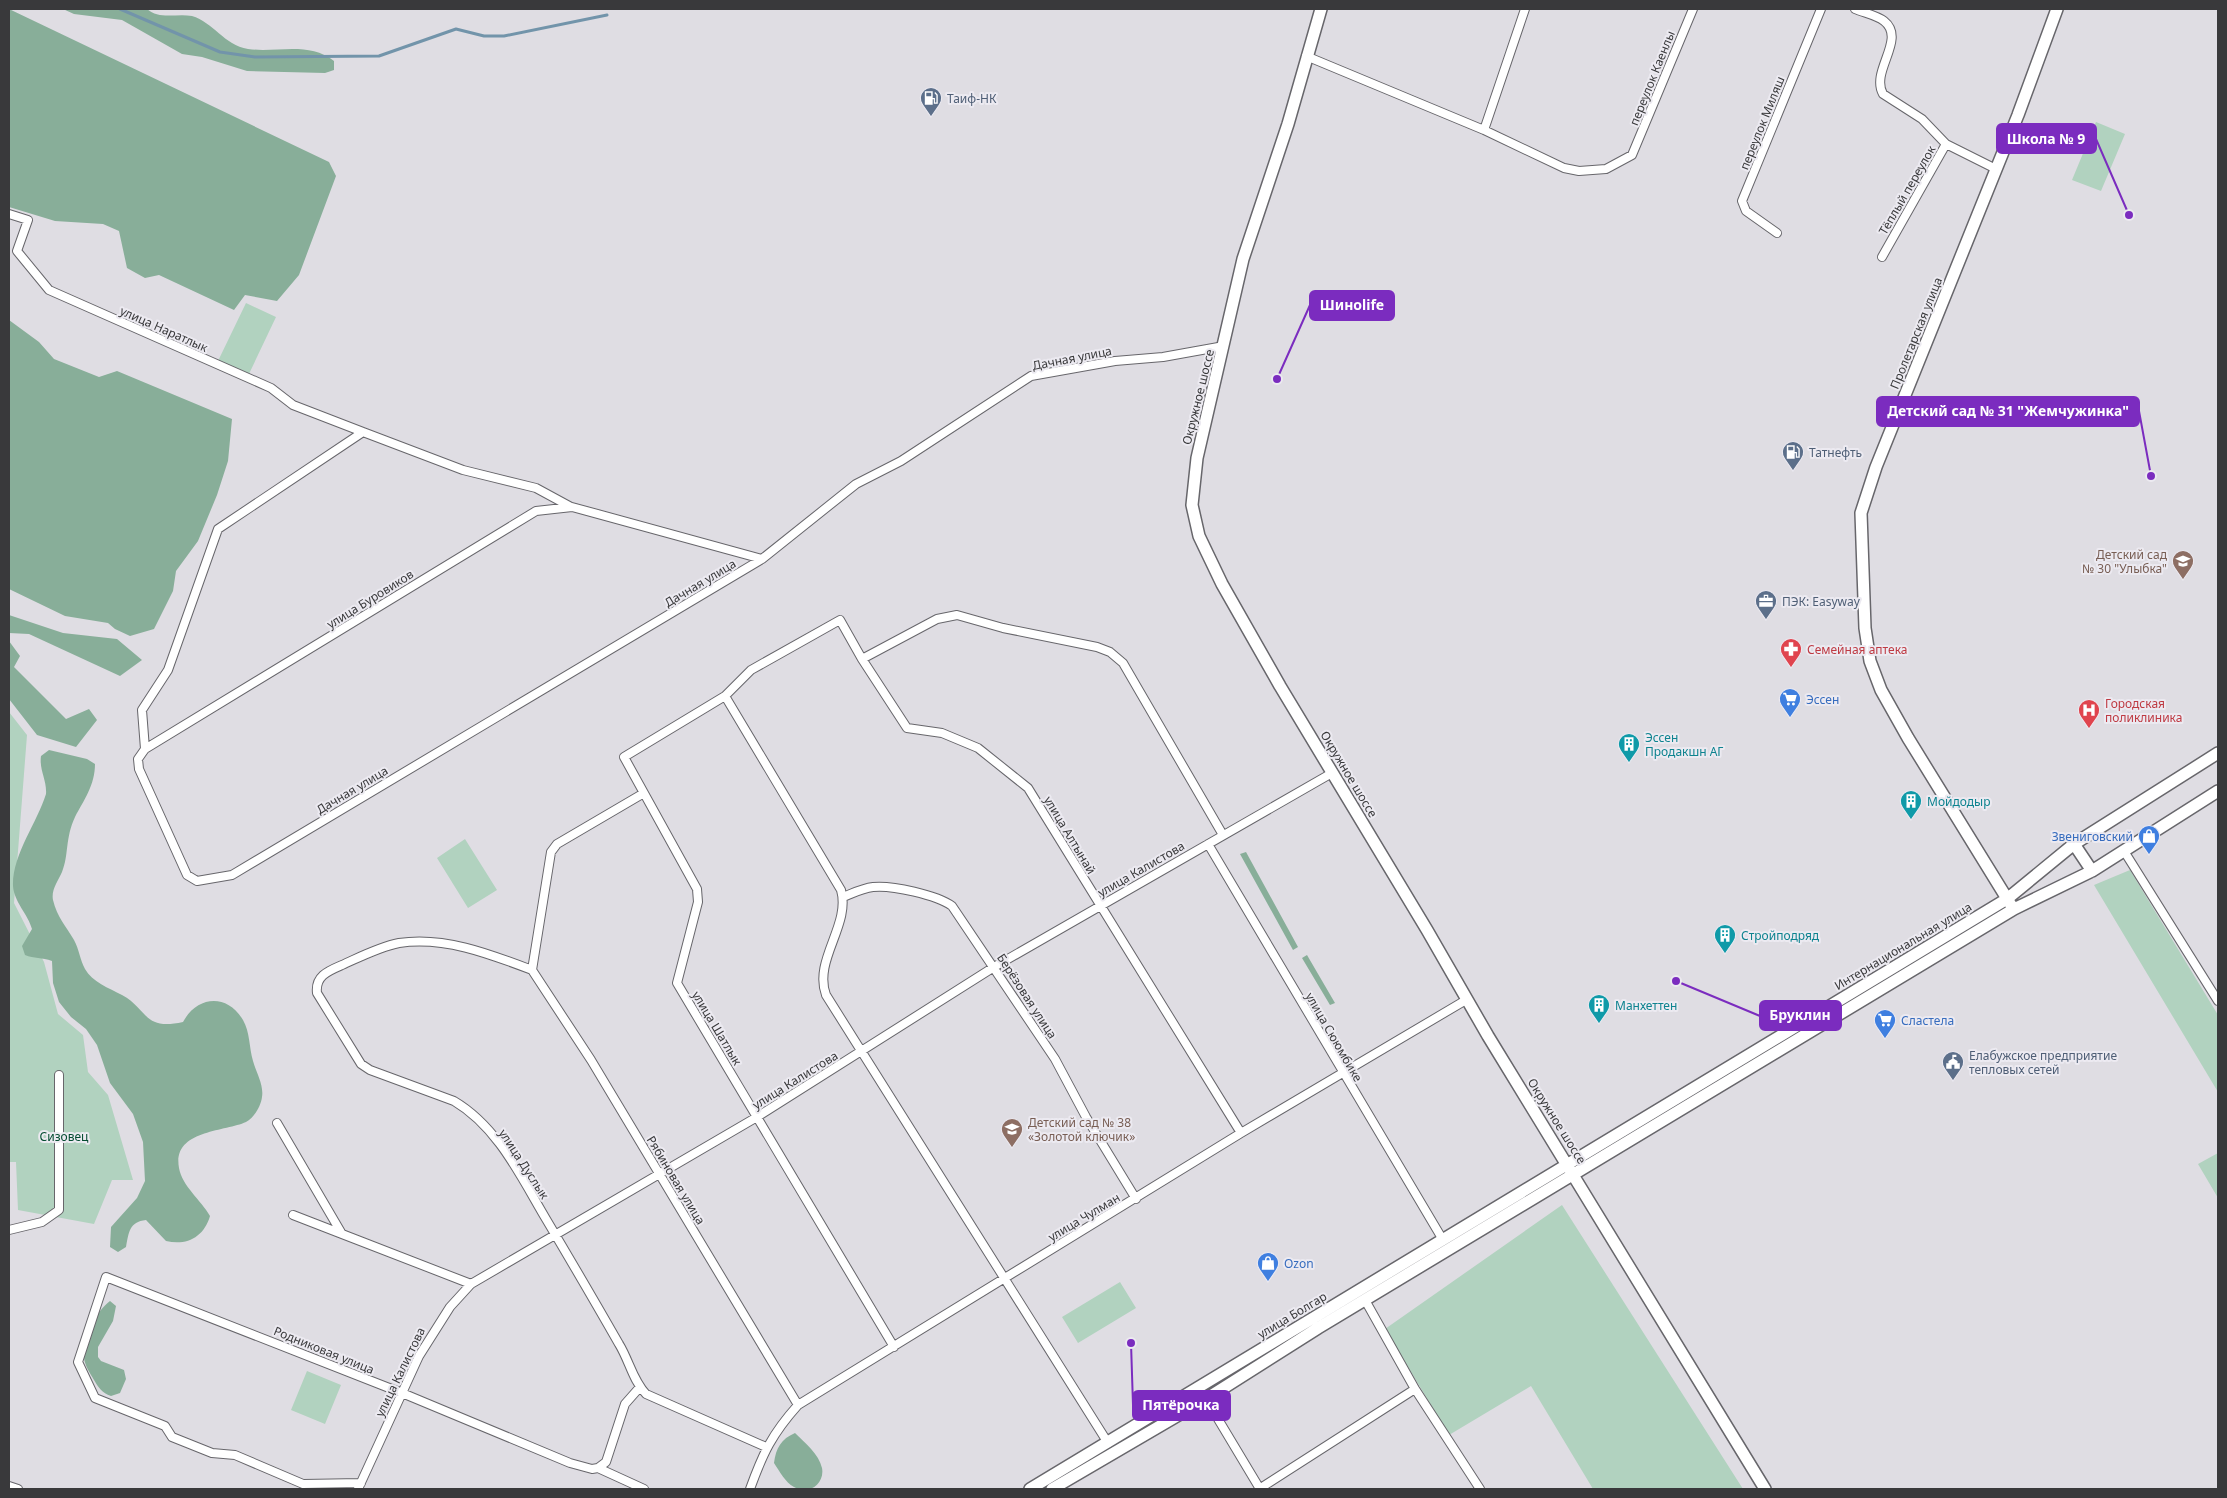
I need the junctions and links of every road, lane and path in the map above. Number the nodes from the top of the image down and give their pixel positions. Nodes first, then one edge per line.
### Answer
1 (1321, 9) edge
2 (1525, 9) edge
3 (1693, 9) edge
4 (1821, 9) edge
5 (1855, 9) edge
6 (2057, 9) edge
7 (1306, 56) junction
8 (1484, 130) junction
9 (1946, 144) junction
10 (1996, 169) junction
11 (9, 214) edge
12 (1777, 233) dead end
13 (1882, 257) dead end
14 (1224, 346) junction
15 (363, 432) junction
16 (572, 507) junction
17 (762, 559) junction
18 (862, 659) junction
19 (725, 696) junction
20 (144, 749) junction
21 (2218, 753) edge
22 (1332, 773) junction
23 (644, 792) junction
24 (2218, 792) edge
25 (1222, 835) junction
26 (1208, 844) junction
27 (2074, 844) junction
28 (2124, 851) junction
29 (2092, 871) junction
30 (843, 897) junction
31 (2010, 904) junction
32 (1100, 906) junction
33 (994, 967) junction
34 (532, 970) junction
35 (1466, 1000) junction
36 (2218, 1001) edge
37 (861, 1051) junction
38 (1341, 1073) junction
39 (59, 1075) dead end
40 (757, 1117) junction
41 (277, 1123) dead end
42 (1241, 1133) junction
43 (1568, 1164) junction
44 (659, 1174) junction
45 (1574, 1174) junction
46 (1136, 1199) junction
47 (293, 1215) dead end
48 (9, 1230) edge
49 (342, 1234) junction
50 (556, 1236) junction
51 (1442, 1240) junction
52 (1005, 1278) junction
53 (471, 1284) junction
54 (1365, 1300) junction
55 (894, 1347) junction
56 (640, 1388) junction
57 (1415, 1389) junction
58 (402, 1393) junction
59 (1206, 1399) junction
60 (798, 1405) junction
61 (1108, 1443) junction
62 (766, 1447) junction
63 (598, 1468) junction
64 (9, 1486) edge
65 (359, 1486) edge
66 (18, 1489) edge
67 (644, 1489) edge
68 (750, 1489) edge
69 (1030, 1489) edge
70 (1052, 1489) edge
71 (1260, 1489) edge
72 (1480, 1489) edge
73 (1765, 1489) edge

1 - 7 street, Окружное шоссе
2 - 8 street
3 - 8 street, переулок Каенлы
4 - 12 street, переулок Миляш
5 - 9 street, Тёплый переулок
6 - 10 street, Пролетарская улица
7 - 8 street
7 - 14 street, Окружное шоссе
9 - 10 street
9 - 13 street, Тёплый переулок
10 - 31 street, Пролетарская улица
11 - 15 street, улица Наратлык
14 - 17 street, Дачная улица
14 - 22 street, Окружное шоссе
15 - 16 street, улица Наратлык
15 - 20 street
16 - 17 street, улица Буровиков
16 - 20 street, улица Буровиков
17 - 20 street, Дачная улица
18 - 19 street, улица Алтынай
18 - 25 street
18 - 32 street, улица Алтынай
19 - 23 street, улица Шатлык
19 - 30 street
21 - 27 street, Интернациональная улица
22 - 25 street, улица Калистова
22 - 35 street, Окружное шоссе
23 - 34 street
23 - 40 street, улица Шатлык
24 - 28 street, Интернациональная улица
25 - 26 street, улица Калистова
26 - 32 street, улица Калистова
26 - 38 street, улица Сююмбике
27 - 29 street
27 - 31 street, Интернациональная улица
28 - 29 street, Интернациональная улица
28 - 36 street
29 - 31 street, Интернациональная улица
30 - 33 street, Берёзовая улица
30 - 37 street
31 - 43 street, Интернациональная улица
31 - 45 street, Интернациональная улица
32 - 33 street, улица Калистова
32 - 42 street, улица Алтынай
33 - 37 street, улица Калистова
33 - 46 street, Берёзовая улица
34 - 44 street, Рябиновая улица
34 - 50 street, улица Дуслык
35 - 38 street, улица Чулман
35 - 43 street, Окружное шоссе
37 - 40 street, улица Калистова
37 - 52 street
38 - 42 street, улица Чулман
38 - 51 street, улица Сююмбике
39 - 48 street
40 - 44 street, улица Калистова
40 - 55 street, улица Шатлык
41 - 49 street
42 - 46 street, улица Чулман
43 - 45 street, Окружное шоссе
43 - 51 street, улица Болгар
44 - 50 street, улица Калистова
44 - 60 street, Рябиновая улица
45 - 54 street, улица Болгар
45 - 73 street, Окружное шоссе
46 - 52 street, улица Чулман
47 - 49 street
49 - 53 street
50 - 53 street, улица Калистова
50 - 56 street, улица Дуслык
51 - 61 street, улица Болгар
52 - 55 street, улица Чулман
52 - 61 street
53 - 58 street, улица Калистова
54 - 57 street
54 - 59 street, улица Болгар
55 - 60 street, улица Чулман
56 - 62 street
56 - 63 street
57 - 71 street
57 - 72 street
58 - 63 street, Родниковая улица
58 - 65 street, улица Калистова
58 - 65 street, Родниковая улица
59 - 70 street, улица Болгар
59 - 71 street
60 - 62 street, улица Чулман
61 - 69 street, улица Болгар
62 - 68 street, улица Чулман
63 - 67 street, Родниковая улица
64 - 66 street

